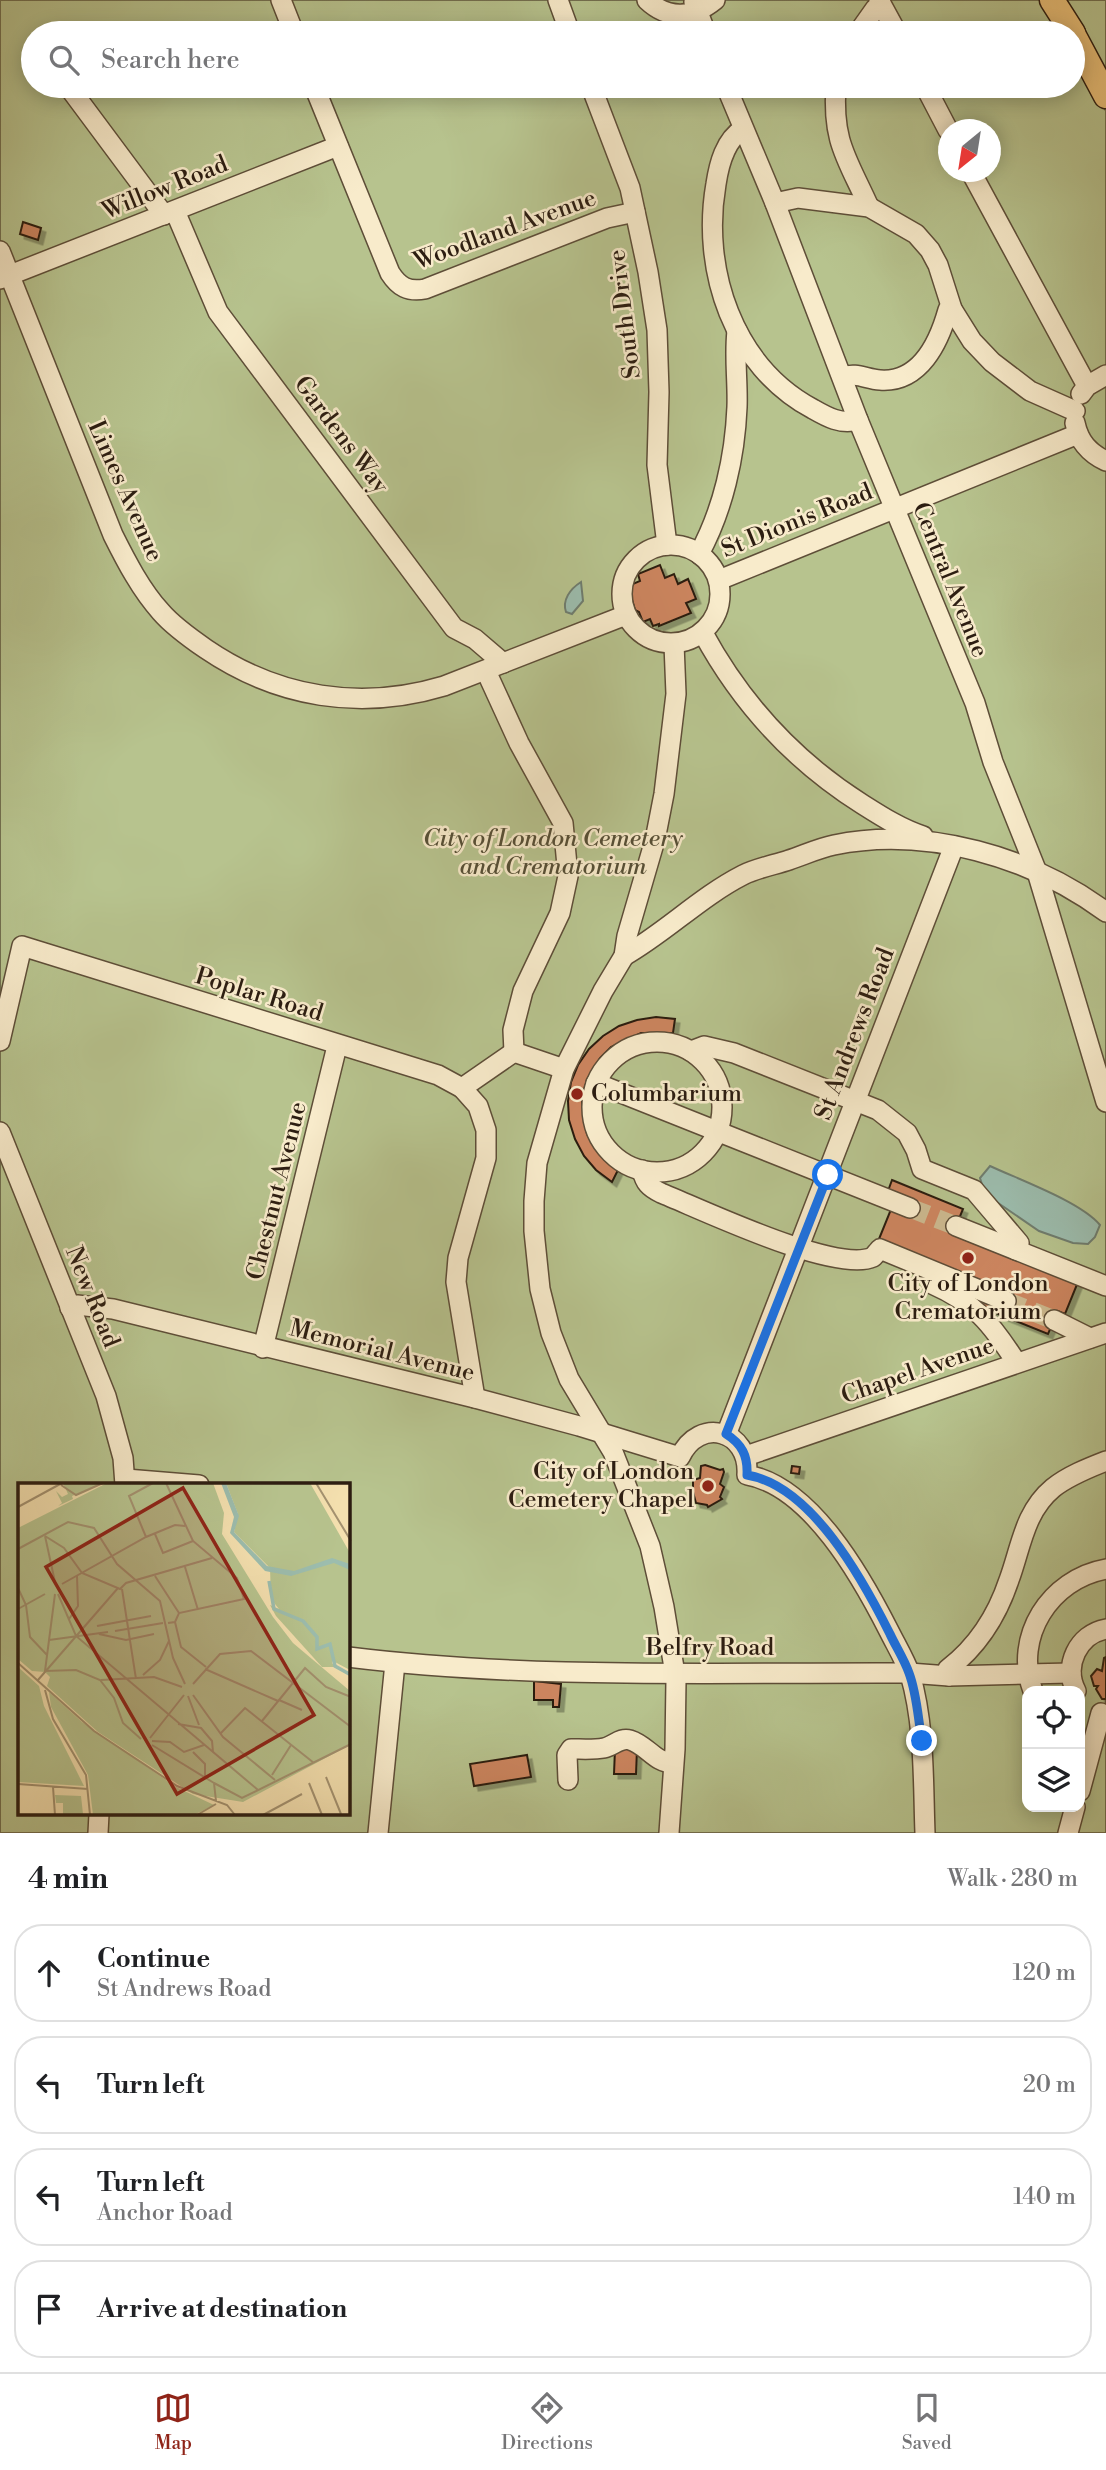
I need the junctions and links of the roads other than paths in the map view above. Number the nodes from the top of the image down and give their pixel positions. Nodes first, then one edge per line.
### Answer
1 (281, 0) edge
2 (558, 0) edge
3 (647, 0) edge
4 (715, 0) edge
5 (1052, 0) edge
6 (880, 2) edge
7 (695, 6) edge
8 (289, 21) edge
9 (566, 21) edge
10 (866, 21) edge
11 (890, 21) edge
12 (1065, 21) edge
13 (1085, 56) edge
14 (1106, 96) edge
15 (78, 98) edge
16 (319, 98) edge
17 (596, 98) edge
18 (731, 98) edge
19 (836, 98) edge
20 (931, 98) edge
21 (942, 119) edge
22 (743, 129) junction
23 (338, 146) junction
24 (976, 182) edge
25 (775, 203) junction
26 (869, 207) junction
27 (635, 212) junction
28 (169, 213) junction
29 (0, 251) edge
30 (5, 278) edge
31 (952, 309) junction
32 (737, 331) junction
33 (1106, 375) edge
34 (843, 377) junction
35 (1087, 386) junction
36 (1075, 411) junction
37 (858, 420) junction
38 (1077, 434) junction
39 (1106, 461) edge
40 (894, 508) junction
41 (667, 545) junction
42 (699, 554) junction
43 (719, 579) junction
44 (626, 615) junction
45 (703, 633) junction
46 (674, 644) junction
47 (494, 667) junction
48 (954, 846) junction
49 (1037, 872) junction
50 (1106, 912) edge
51 (624, 956) junction
52 (0, 1041) edge
53 (337, 1046) junction
54 (691, 1051) junction
55 (514, 1052) junction
56 (564, 1069) junction
57 (596, 1083) junction
58 (462, 1088) junction
59 (855, 1100) junction
60 (1106, 1102) edge
61 (718, 1131) junction
62 (0, 1132) edge
63 (642, 1170) junction
64 (828, 1175) junction
65 (910, 1208) tunnel mouth
66 (956, 1226) tunnel mouth
67 (798, 1248) junction
68 (1016, 1250) junction
69 (873, 1257) junction
70 (1106, 1286) edge
71 (1006, 1301) tunnel mouth
72 (70, 1308) junction
73 (1054, 1320) tunnel mouth
74 (1098, 1335) edge
75 (263, 1348) junction
76 (1016, 1362) junction
77 (475, 1398) junction
78 (602, 1433) junction
79 (726, 1434) junction
80 (1106, 1461) edge
81 (747, 1465) junction
82 (126, 1482) edge
83 (150, 1483) edge
84 (1106, 1569) edge
85 (1106, 1629) edge
86 (350, 1657) edge
87 (395, 1663) junction
88 (674, 1672) junction
89 (909, 1673) junction
90 (949, 1676) junction
91 (1031, 1682) edge
92 (1074, 1682) edge
93 (1085, 1702) edge
94 (1104, 1713) edge
95 (1092, 1748) edge
96 (674, 1763) junction
97 (1085, 1772) edge
98 (568, 1780) dead end
99 (1074, 1812) edge
100 (100, 1815) edge
101 (98, 1833) edge
102 (378, 1833) edge
103 (668, 1833) edge
104 (925, 1833) edge
105 (1068, 1833) edge

1 - 8 lane
2 - 9 lane
3 - 7 lane
4 - 7 lane
5 - 12 main road
6 - 10 lane
6 - 11 lane
13 - 14 main road
15 - 28 lane, Gardens Way
16 - 23 lane, Woodland Avenue
17 - 27 lane, South Drive
18 - 22 lane, Central Avenue
19 - 26 lane
20 - 21 lane
22 - 25 lane, Central Avenue
22 - 32 lane
23 - 27 lane, Woodland Avenue
23 - 28 lane, Willow Road
24 - 35 lane
25 - 26 lane
25 - 34 lane, Central Avenue
26 - 31 lane
27 - 41 lane, South Drive
28 - 30 lane, Willow Road
28 - 47 lane, Gardens Way
29 - 30 lane, Limes Avenue
30 - 47 lane, Limes Avenue
31 - 34 lane
31 - 36 lane
32 - 37 lane
32 - 42 lane
33 - 35 lane
34 - 37 lane, Central Avenue
35 - 36 lane
36 - 38 lane
37 - 40 lane, Central Avenue
38 - 39 lane
38 - 40 lane, St Dionis Road
40 - 43 lane, St Dionis Road
40 - 49 lane, Central Avenue
41 - 42 lane
41 - 44 lane
42 - 43 lane
43 - 45 lane
44 - 46 lane
44 - 47 lane
45 - 46 lane
45 - 48 lane
46 - 51 lane
47 - 55 lane
48 - 49 lane
48 - 51 lane
48 - 59 lane, St Andrews Road
49 - 50 lane
49 - 60 lane, Central Avenue
51 - 56 lane
52 - 53 lane, Poplar Road
53 - 58 lane, Poplar Road
53 - 75 lane, Chestnut Avenue
54 - 57 lane
54 - 59 lane
54 - 61 lane
55 - 56 lane
55 - 58 lane
56 - 78 lane
57 - 61 lane
57 - 63 lane
58 - 77 lane
59 - 64 lane, St Andrews Road
59 - 68 lane
61 - 63 lane
61 - 64 lane
62 - 72 lane, New Road
63 - 67 lane
64 - 65 lane
64 - 67 lane, St Andrews Road
66 - 68 lane
67 - 69 lane
67 - 79 lane, St Andrews Road
68 - 70 lane
69 - 71 lane
69 - 76 lane
72 - 75 lane, Memorial Avenue
72 - 82 lane, New Road
73 - 74 lane
74 - 76 lane, Chapel Avenue
75 - 77 lane, Memorial Avenue
76 - 81 lane, Chapel Avenue
77 - 78 lane, Memorial Avenue
78 - 79 lane, Memorial Avenue
78 - 88 lane
79 - 81 lane
80 - 90 lane
81 - 89 lane
82 - 83 lane
84 - 91 lane
85 - 92 lane
86 - 87 lane, Belfry Road
87 - 88 lane, Belfry Road
87 - 102 lane
88 - 89 lane, Belfry Road
88 - 96 lane
89 - 90 lane, Belfry Road
89 - 104 lane
90 - 91 lane, Belfry Road
91 - 92 lane, Belfry Road
93 - 94 lane
94 - 95 lane
95 - 97 lane
96 - 98 lane
96 - 103 lane
99 - 105 lane
100 - 101 lane

